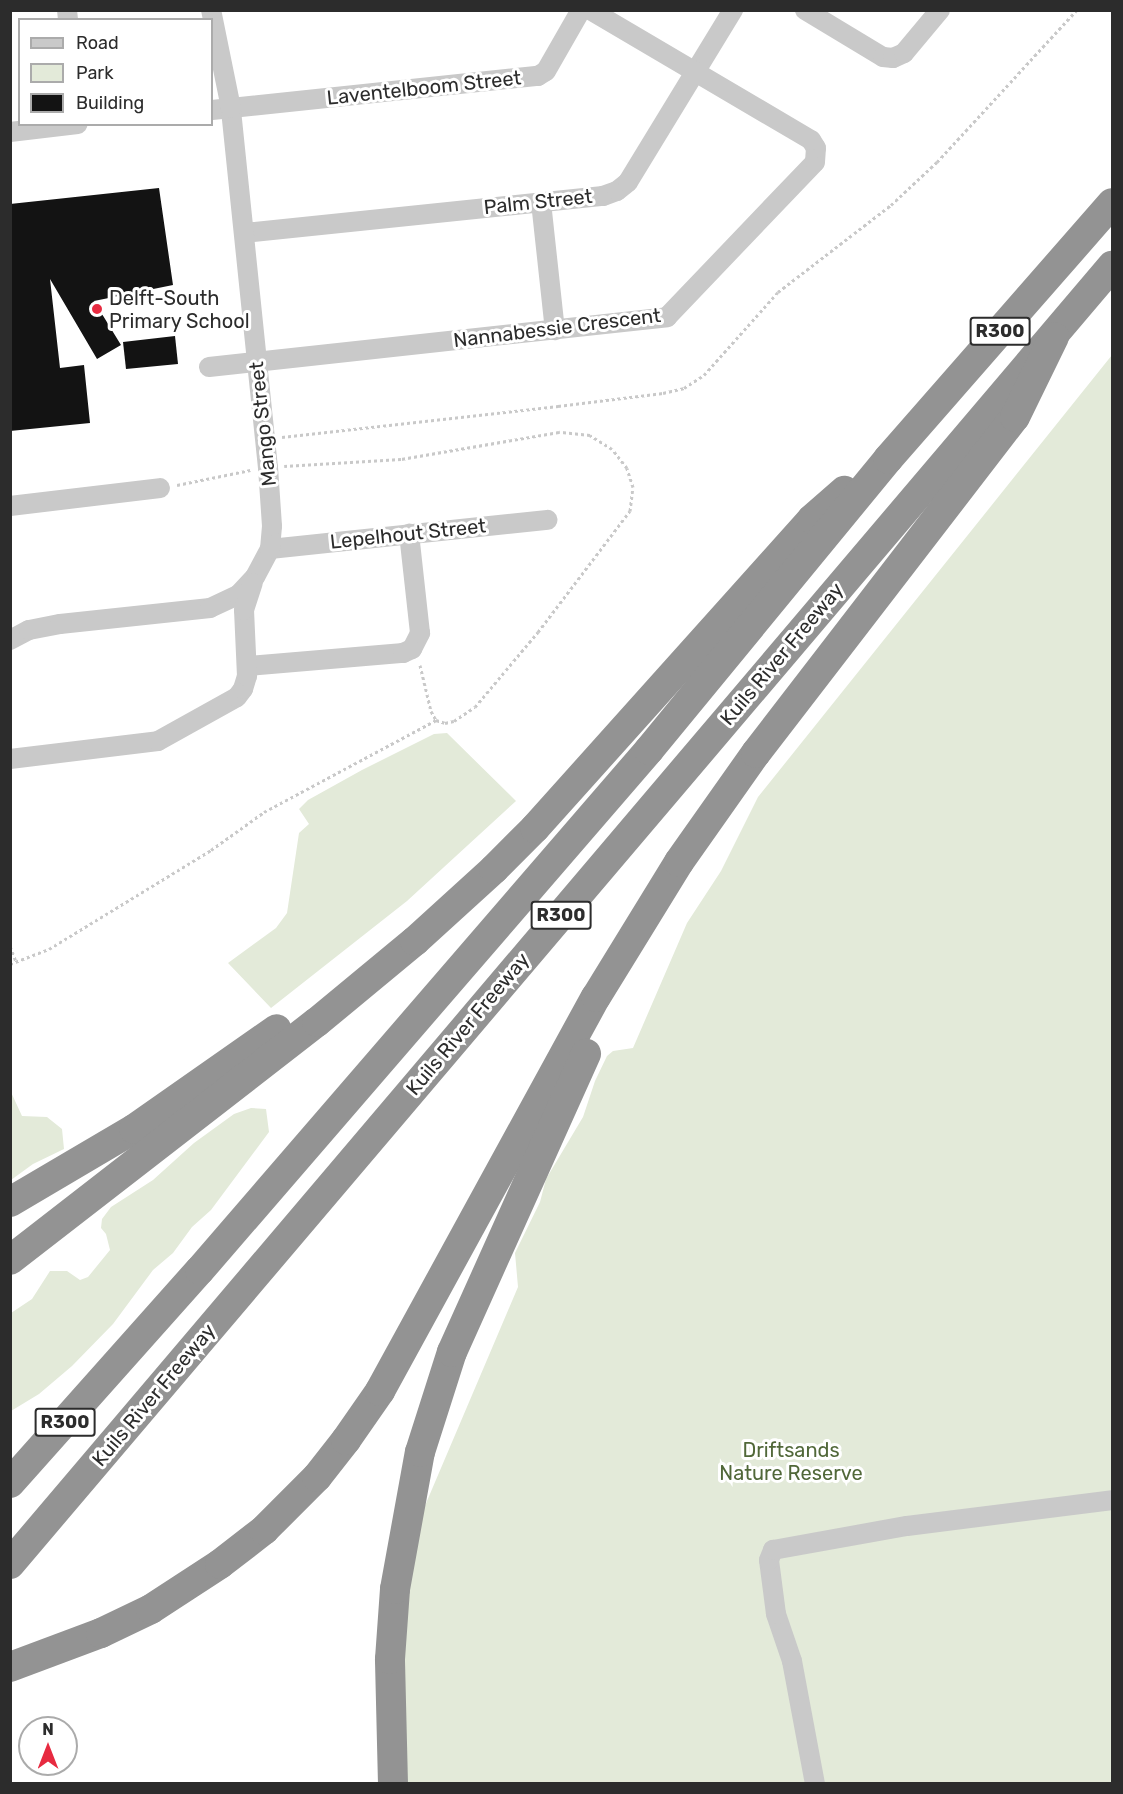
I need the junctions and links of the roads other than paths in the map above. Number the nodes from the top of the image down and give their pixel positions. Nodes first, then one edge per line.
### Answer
1 (581, 10) edge
2 (590, 10) edge
3 (733, 10) edge
4 (805, 10) edge
5 (940, 10) edge
6 (213, 30) edge
7 (694, 72) junction
8 (221, 109) edge
9 (61, 126) edge
10 (10, 132) edge
11 (541, 202) junction
12 (1113, 203) edge
13 (244, 233) junction
14 (1113, 266) edge
15 (555, 330) junction
16 (1054, 337) junction
17 (257, 362) junction
18 (209, 367) dead end
19 (888, 459) junction
20 (160, 488) road end
21 (10, 506) edge
22 (547, 520) dead end
23 (410, 534) junction
24 (270, 549) junction
25 (255, 577) junction
26 (10, 640) edge
27 (247, 666) junction
28 (10, 759) edge
29 (591, 764) junction
30 (649, 914) junction
31 (10, 1203) edge
32 (10, 1260) edge
33 (10, 1483) edge
34 (1113, 1500) edge
35 (10, 1564) edge
36 (16, 1666) edge
37 (393, 1784) edge
38 (815, 1784) edge

1 - 8 street, Laventelboom Street
2 - 7 street
3 - 7 street, Palm Street
4 - 5 street
6 - 8 street, Mango Street
7 - 11 street, Palm Street
7 - 15 street, Nannabessie Crescent
8 - 13 street, Mango Street
9 - 10 street
11 - 13 street, Palm Street
11 - 15 street
12 - 19 highway, Kuils River Freeway / R300
13 - 17 street, Mango Street
14 - 16 highway, Kuils River Freeway / R300
15 - 17 street, Nannabessie Crescent
16 - 30 highway
16 - 35 highway, Kuils River Freeway / R300
17 - 18 street, Nannabessie Crescent
17 - 24 street, Mango Street
19 - 29 highway
19 - 33 highway, Kuils River Freeway / R300
20 - 21 street
22 - 23 street, Lepelhout Street
23 - 24 street, Lepelhout Street
23 - 27 street
24 - 25 street, Mango Street
25 - 26 street, Mango Street
25 - 27 street
27 - 28 street
29 - 31 highway
29 - 32 highway
30 - 36 highway
30 - 37 highway
34 - 38 street

